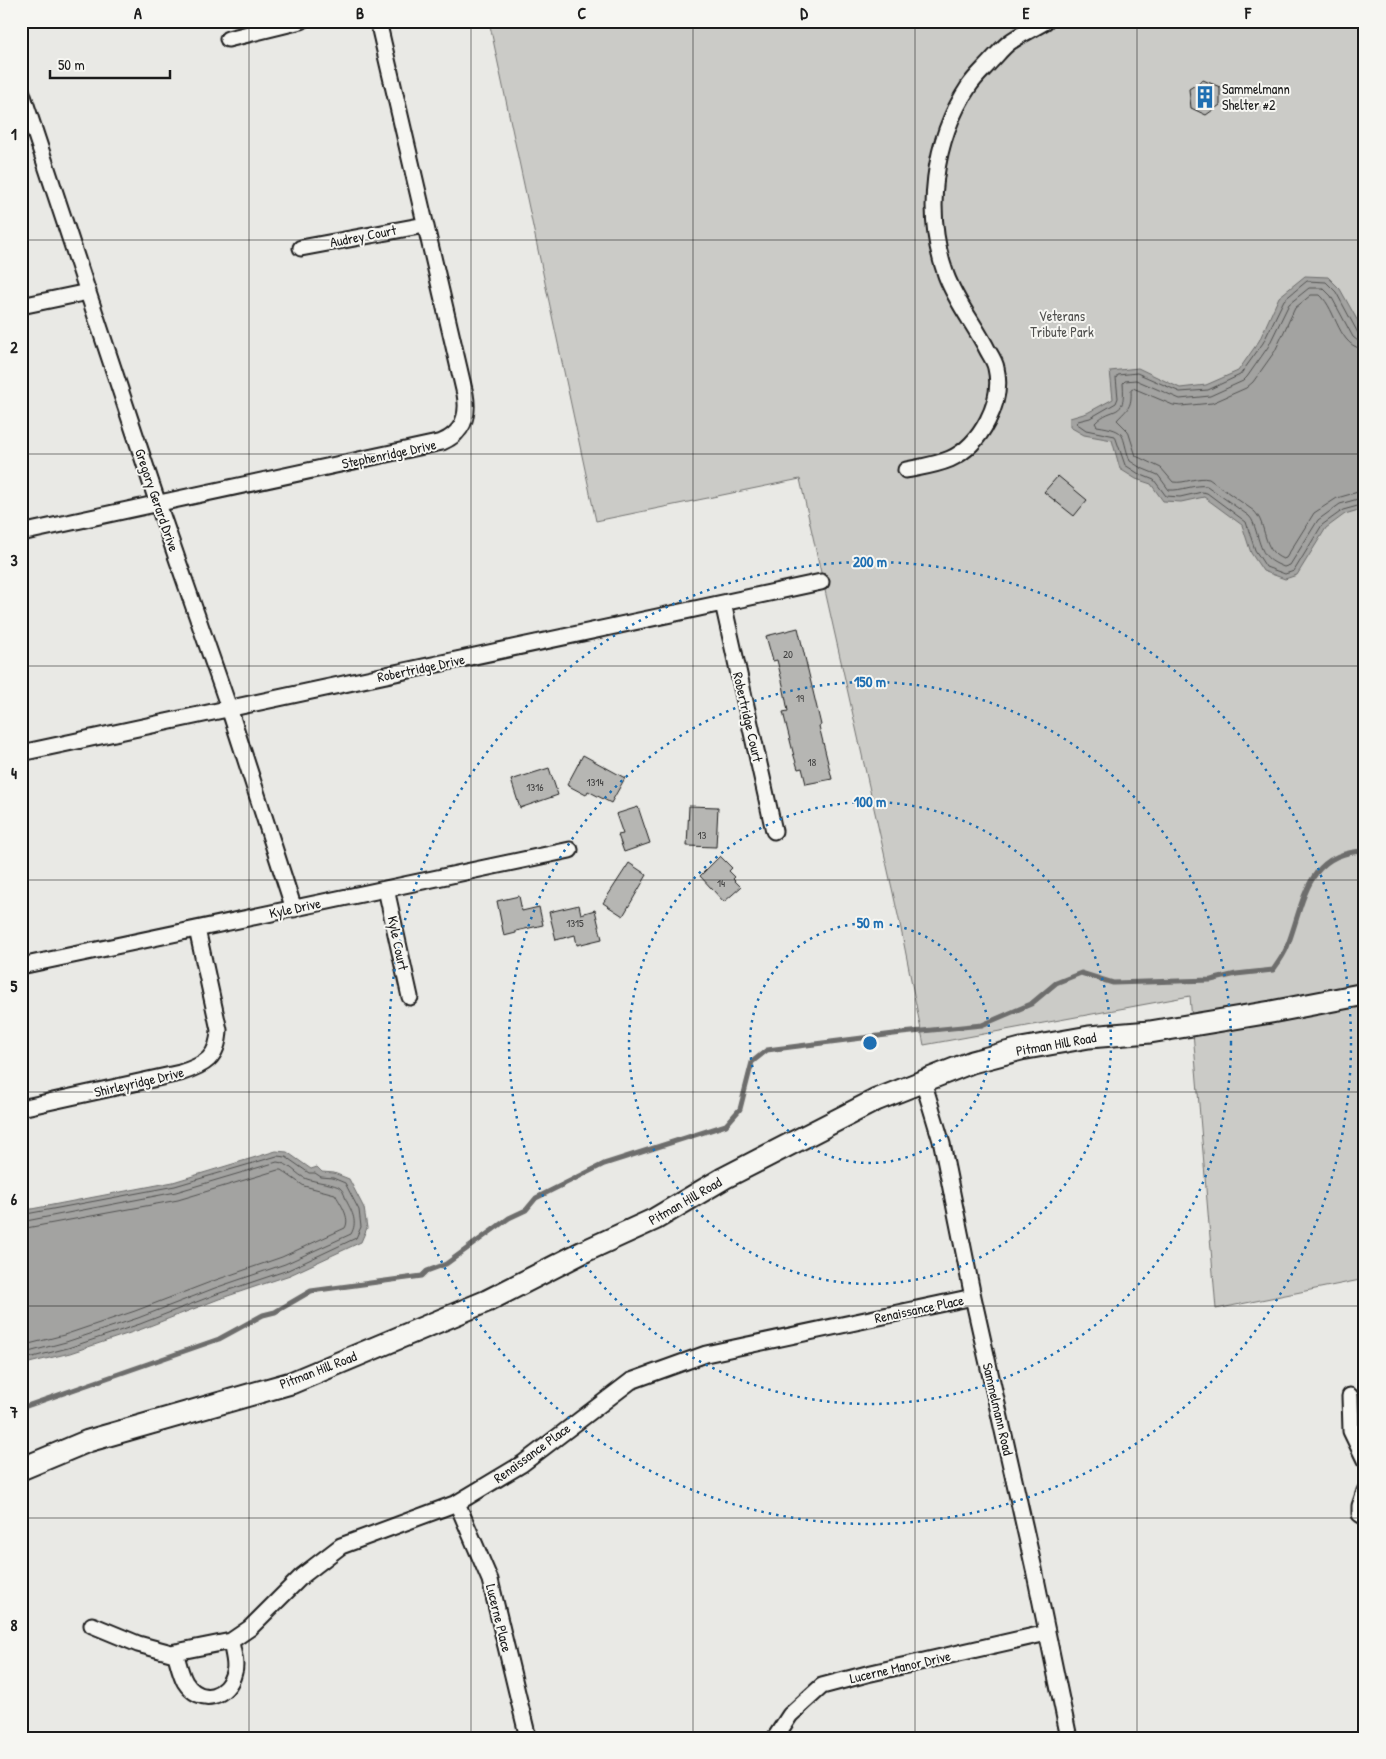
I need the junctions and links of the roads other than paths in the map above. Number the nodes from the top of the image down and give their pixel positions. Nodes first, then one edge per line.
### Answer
1 (301, 21) edge
2 (378, 21) edge
3 (1046, 21) edge
4 (228, 38) dead end
5 (21, 90) edge
6 (425, 224) junction
7 (301, 248) dead end
8 (88, 292) junction
9 (21, 306) edge
10 (906, 470) dead end
11 (158, 504) junction
12 (21, 533) edge
13 (821, 582) dead end
14 (723, 603) junction
15 (229, 708) junction
16 (21, 753) edge
17 (774, 831) dead end
18 (570, 850) dead end
19 (386, 889) junction
20 (294, 908) junction
21 (197, 929) junction
22 (21, 966) edge
23 (1365, 994) edge
24 (410, 997) dead end
25 (923, 1082) junction
26 (21, 1108) edge
27 (973, 1298) junction
28 (1350, 1396) dead end
29 (1365, 1460) edge
30 (21, 1469) edge
31 (1365, 1491) edge
32 (457, 1504) junction
33 (1365, 1517) edge
34 (92, 1625) dead end
35 (1047, 1633) junction
36 (231, 1641) junction
37 (175, 1652) junction
38 (528, 1738) edge
39 (776, 1738) edge
40 (1069, 1738) edge

1 - 4 street
2 - 6 street, Stephenridge Drive
3 - 10 street
5 - 8 street, Gregory Gerard Drive
6 - 7 street, Audrey Court
6 - 11 street, Stephenridge Drive
8 - 9 street
8 - 11 street, Gregory Gerard Drive
11 - 12 street, Stephenridge Drive
11 - 15 street, Gregory Gerard Drive
13 - 14 street, Robertridge Drive
14 - 15 street, Robertridge Drive
14 - 17 street, Robertridge Court
15 - 16 street, Robertridge Drive
15 - 20 street, Gregory Gerard Drive
18 - 19 street, Kyle Drive
19 - 20 street, Kyle Drive
19 - 24 street, Kyle Court
20 - 21 street, Kyle Drive
21 - 22 street, Kyle Drive
21 - 26 street, Shirleyridge Drive
23 - 25 main road, Pitman Hill Road
25 - 27 street, Sammelmann Road
25 - 30 main road, Pitman Hill Road
27 - 32 street, Renaissance Place
27 - 35 street, Sammelmann Road
28 - 29 street
31 - 33 street
32 - 36 street, Renaissance Place
32 - 38 street, Lucerne Place
34 - 37 street, Renaissance Place
35 - 39 street, Lucerne Manor Drive
35 - 40 street, Sammelmann Road
36 - 37 street, Renaissance Place
36 - 37 street

